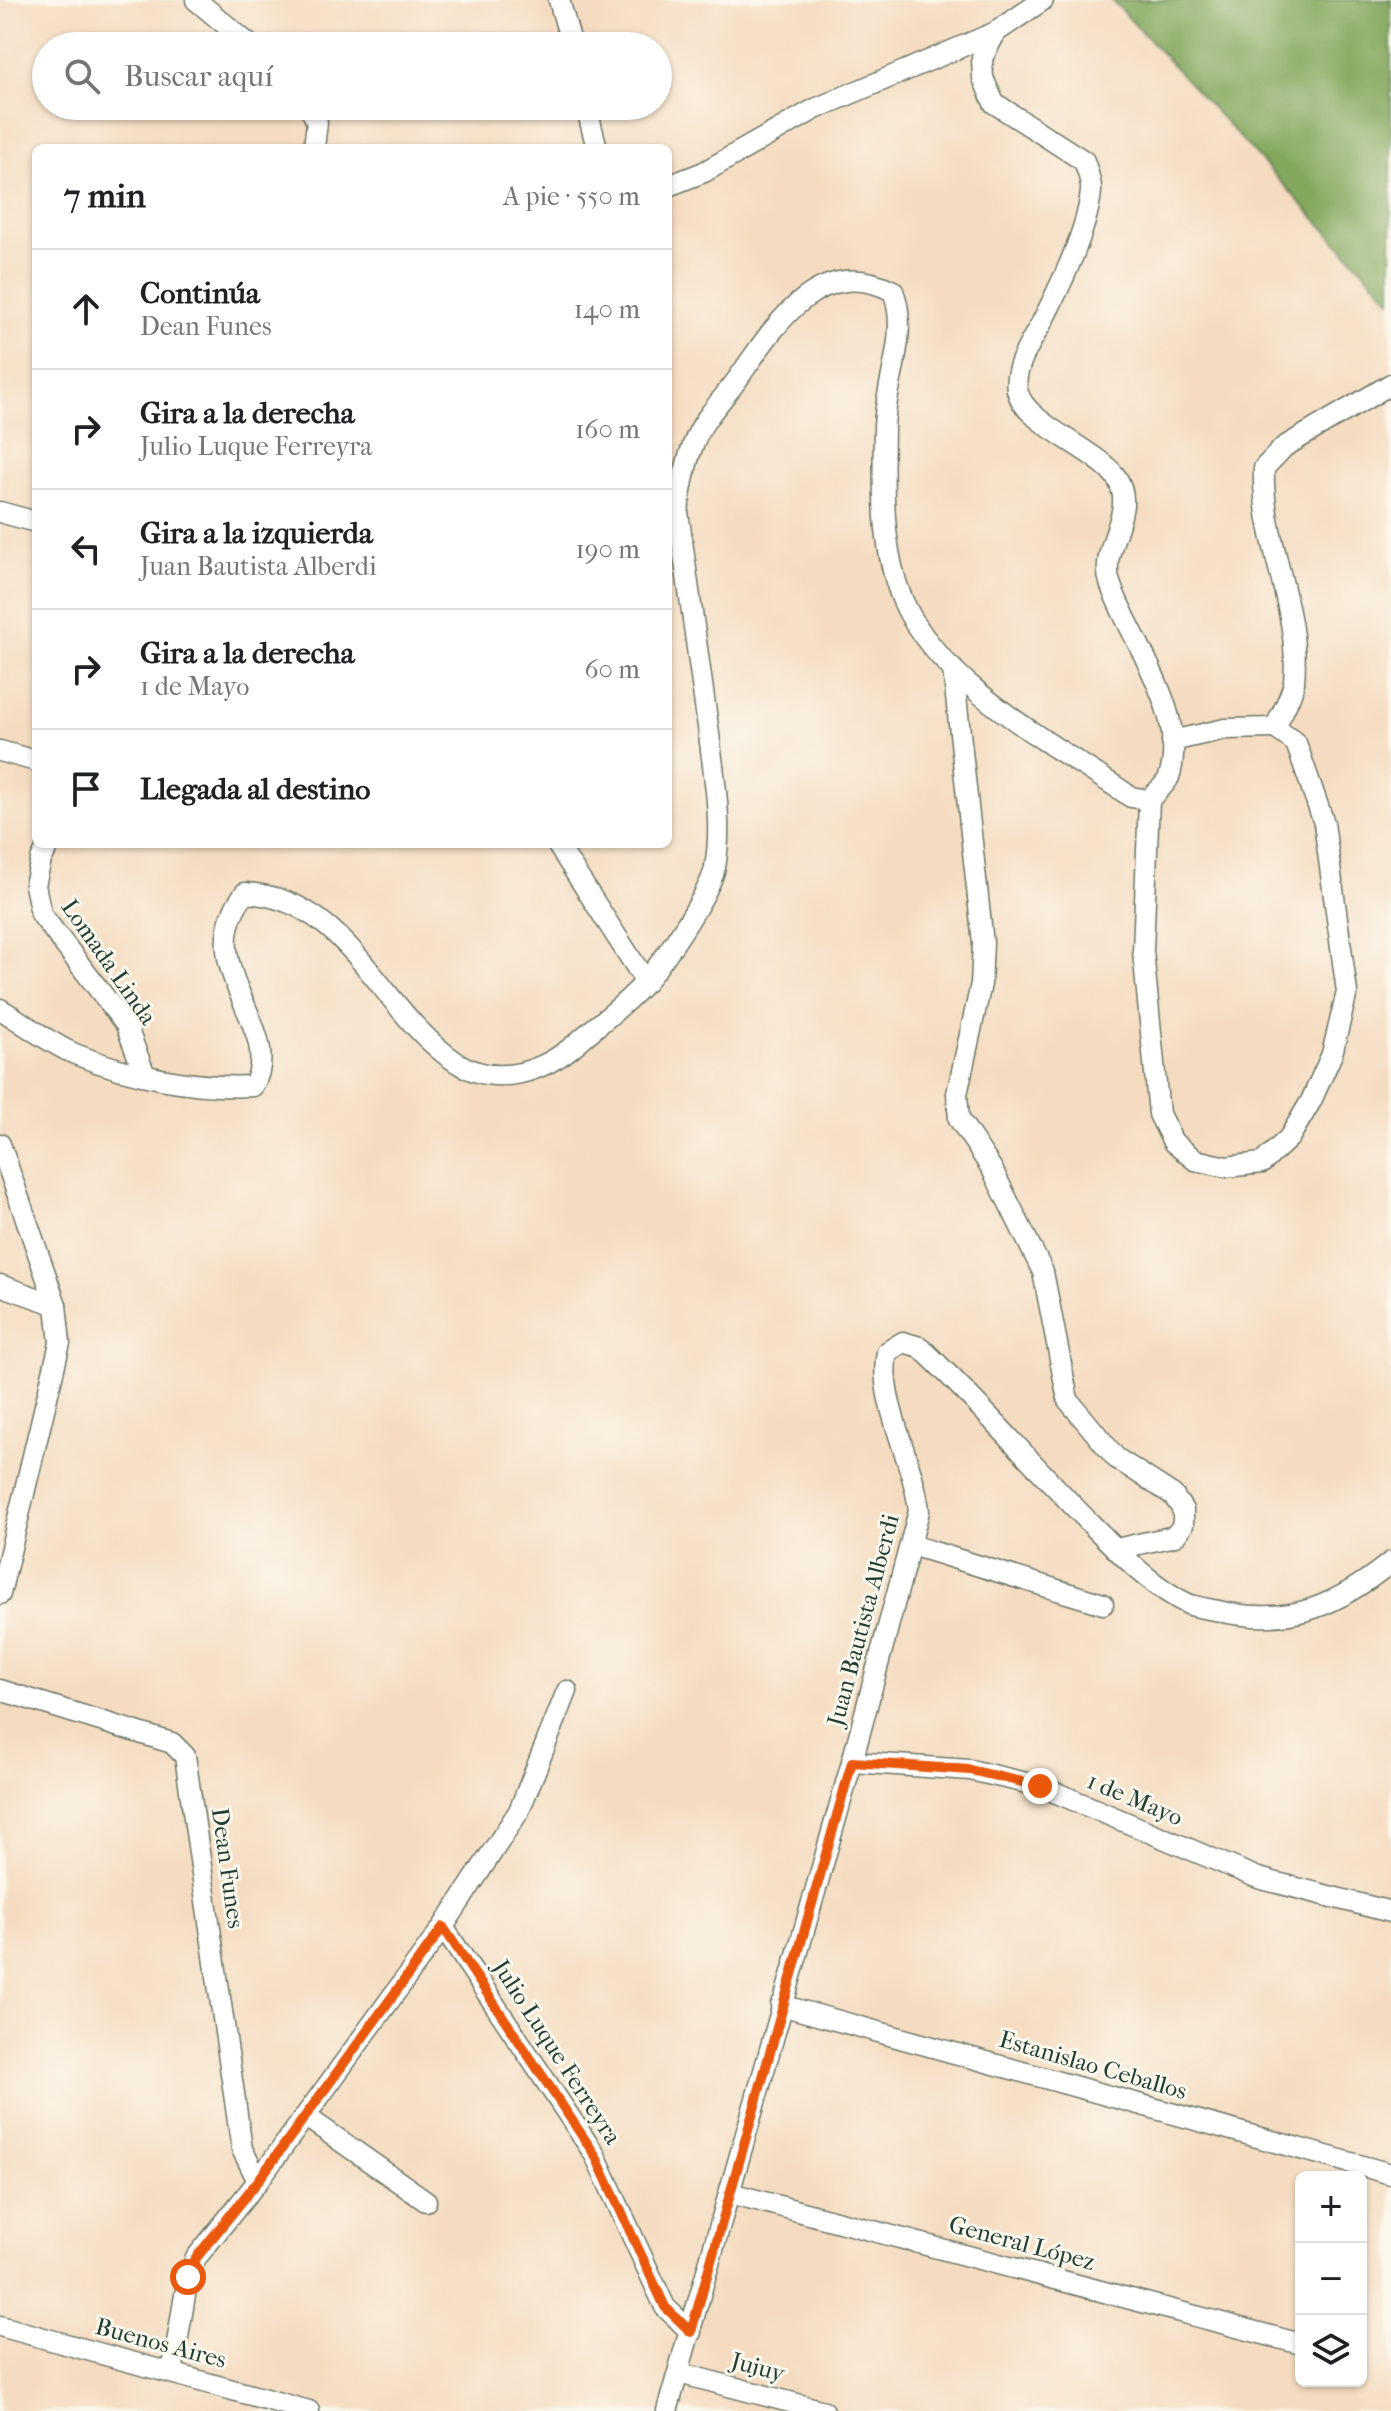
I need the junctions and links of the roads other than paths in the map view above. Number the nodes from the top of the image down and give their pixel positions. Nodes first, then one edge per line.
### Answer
1 (196, 0) edge
2 (559, 0) edge
3 (1043, 0) edge
4 (234, 32) edge
5 (568, 32) edge
6 (996, 32) junction
7 (316, 120) edge
8 (590, 120) edge
9 (314, 144) edge
10 (596, 144) edge
11 (672, 184) edge
12 (1391, 384) edge
13 (0, 512) edge
14 (32, 521) edge
15 (953, 669) junction
16 (1275, 728) junction
17 (1172, 741) junction
18 (0, 751) edge
19 (32, 760) edge
20 (1149, 800) junction
21 (47, 848) edge
22 (560, 848) edge
23 (646, 982) junction
24 (0, 1009) edge
25 (145, 1075) junction
26 (0, 1144) edge
27 (0, 1285) edge
28 (56, 1305) junction
29 (8, 1529) edge
30 (911, 1545) junction
31 (1116, 1549) junction
32 (1391, 1562) edge
33 (0, 1594) edge
34 (1103, 1604) dead end
35 (0, 1690) edge
36 (567, 1691) dead end
37 (852, 1762) junction
38 (1391, 1912) edge
39 (443, 1927) junction
40 (781, 2005) junction
41 (305, 2116) junction
42 (1391, 2174) edge
43 (258, 2181) junction
44 (730, 2193) junction
45 (426, 2201) dead end
46 (0, 2326) edge
47 (691, 2332) junction
48 (1295, 2342) edge
49 (172, 2373) junction
50 (679, 2373) junction
51 (309, 2411) edge
52 (667, 2411) edge
53 (824, 2411) edge

1 - 4 street
2 - 5 street
3 - 6 street
6 - 11 street
6 - 17 street
7 - 9 street
8 - 10 street
12 - 16 street
13 - 14 street
15 - 20 street
15 - 23 street
15 - 31 street
16 - 17 street
16 - 20 street
17 - 20 street
18 - 19 street
21 - 25 street, Lomada Linda
22 - 23 street
23 - 25 street
24 - 25 street
26 - 28 street
27 - 28 street
28 - 29 street
29 - 33 street
30 - 31 street, Juan Bautista Alberdi
30 - 34 street
30 - 37 street, Juan Bautista Alberdi
31 - 32 street, Juan Bautista Alberdi
35 - 43 street, Dean Funes
36 - 39 street
37 - 38 street, 1 de Mayo
37 - 40 street, Juan Bautista Alberdi
39 - 41 street
39 - 47 street, Julio Luque Ferreyra
40 - 42 street, Estanislao Ceballos
40 - 44 street, Juan Bautista Alberdi
41 - 43 street
41 - 45 street
43 - 49 street
44 - 47 street, Juan Bautista Alberdi
44 - 48 street, General López
46 - 49 street, Buenos Aires
47 - 50 street, Juan Bautista Alberdi
49 - 51 street, Buenos Aires
50 - 52 street, Juan Bautista Alberdi
50 - 53 street, Jujuy

